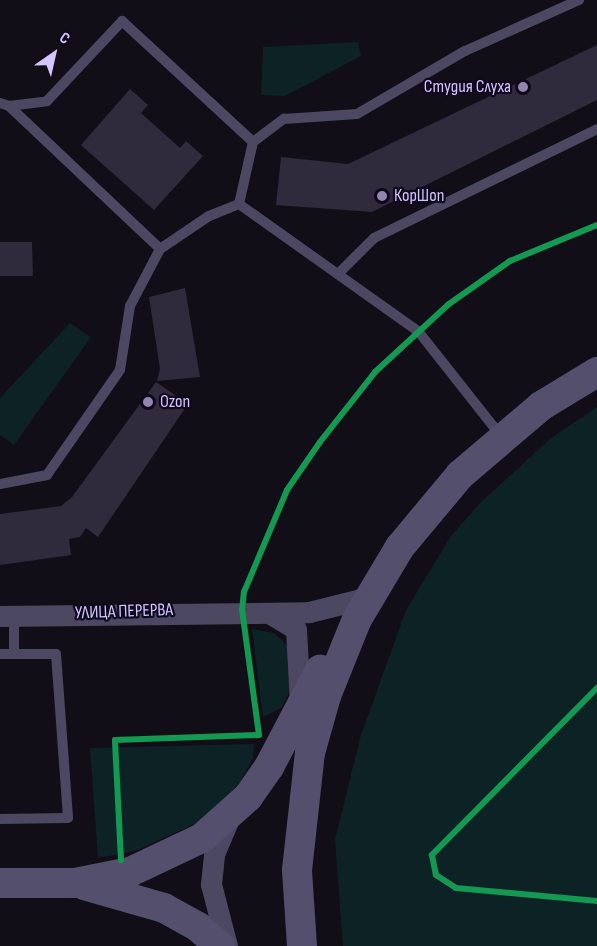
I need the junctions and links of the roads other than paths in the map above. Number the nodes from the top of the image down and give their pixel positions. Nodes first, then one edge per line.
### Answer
1 (579, 0) edge
2 (5, 104) edge
3 (597, 129) edge
4 (253, 142) junction
5 (239, 204) junction
6 (160, 249) junction
7 (339, 274) junction
8 (597, 372) edge
9 (501, 436) junction
10 (0, 484) edge
11 (400, 547) junction
12 (365, 598) junction
13 (248, 610) junction
14 (7, 616) edge
15 (0, 654) edge
16 (15, 654) junction
17 (300, 709) junction
18 (229, 817) junction
19 (0, 819) edge
20 (0, 883) edge
21 (75, 883) junction
22 (220, 946) edge
23 (227, 946) edge
24 (302, 946) edge

1 - 4 lane
2 - 4 lane
2 - 6 lane
3 - 7 lane
4 - 5 lane
5 - 6 lane
5 - 7 lane
6 - 10 lane
7 - 9 lane
8 - 9 main road
9 - 11 main road
11 - 12 main road
11 - 24 main road
12 - 13 street, УЛИЦА ПЕРЕРВА
12 - 17 main road
13 - 14 street, УЛИЦА ПЕРЕРВА
13 - 17 street, УЛИЦА ПЕРЕРВА
14 - 16 lane
15 - 16 lane
16 - 19 lane
17 - 18 main road
18 - 21 main road
18 - 23 street
20 - 21 main road
21 - 22 main road

